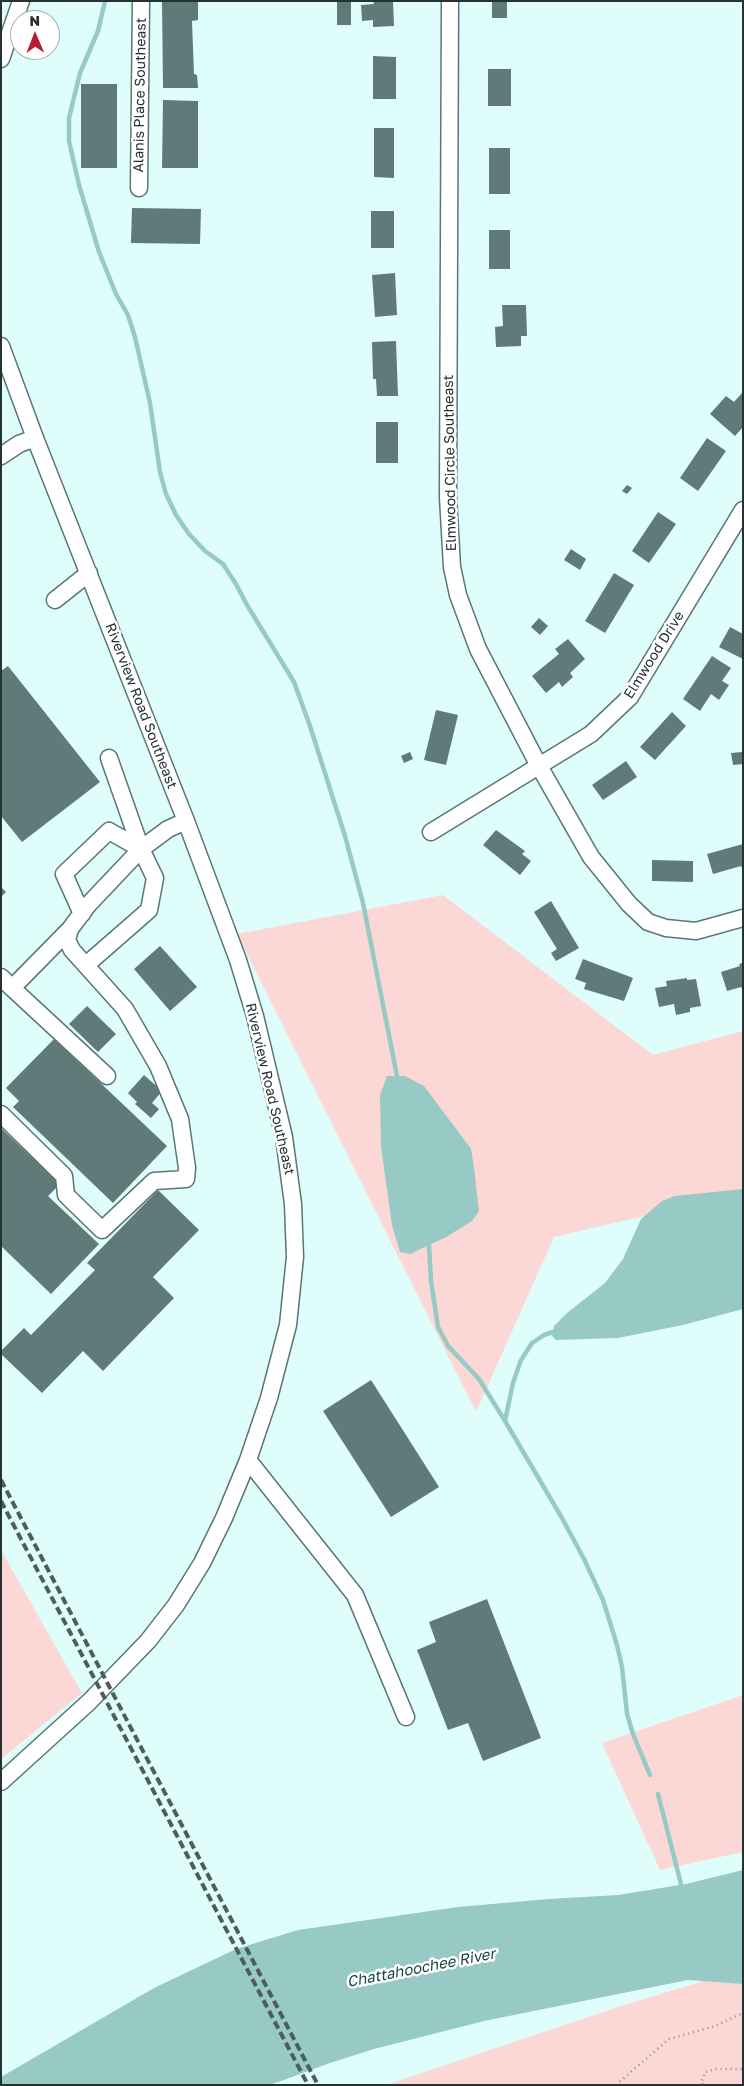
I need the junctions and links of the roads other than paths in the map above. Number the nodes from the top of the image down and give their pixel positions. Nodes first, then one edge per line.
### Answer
1 (21, 1) edge
2 (141, 1) edge
3 (450, 1) edge
4 (1, 59) edge
5 (139, 188) dead end
6 (1, 346) edge
7 (35, 438) junction
8 (1, 456) edge
9 (743, 510) edge
10 (89, 574) junction
11 (55, 600) dead end
12 (109, 758) dead end
13 (539, 766) junction
14 (186, 821) junction
15 (431, 832) dead end
16 (141, 849) junction
17 (82, 914) junction
18 (743, 918) edge
19 (70, 929) junction
20 (86, 965) junction
21 (7, 982) edge
22 (107, 1076) dead end
23 (1, 1114) edge
24 (248, 1460) junction
25 (406, 1717) dead end
26 (1, 1782) edge

1 - 4 street
2 - 5 street, Alanis Place Southeast
3 - 13 street, Elmwood Circle Southeast
6 - 7 street, Riverview Road Southeast
7 - 8 street
7 - 10 street, Riverview Road Southeast
9 - 13 street, Elmwood Drive
10 - 11 street
10 - 14 street, Riverview Road Southeast
12 - 16 street
13 - 15 street, Elmwood Drive
13 - 18 street, Elmwood Circle Southeast
14 - 16 street
14 - 24 street, Riverview Road Southeast
16 - 17 street
16 - 17 street
16 - 20 street
17 - 19 street
19 - 20 street
19 - 21 street
20 - 23 street
21 - 22 street
24 - 25 street
24 - 26 street, Riverview Road Southeast

